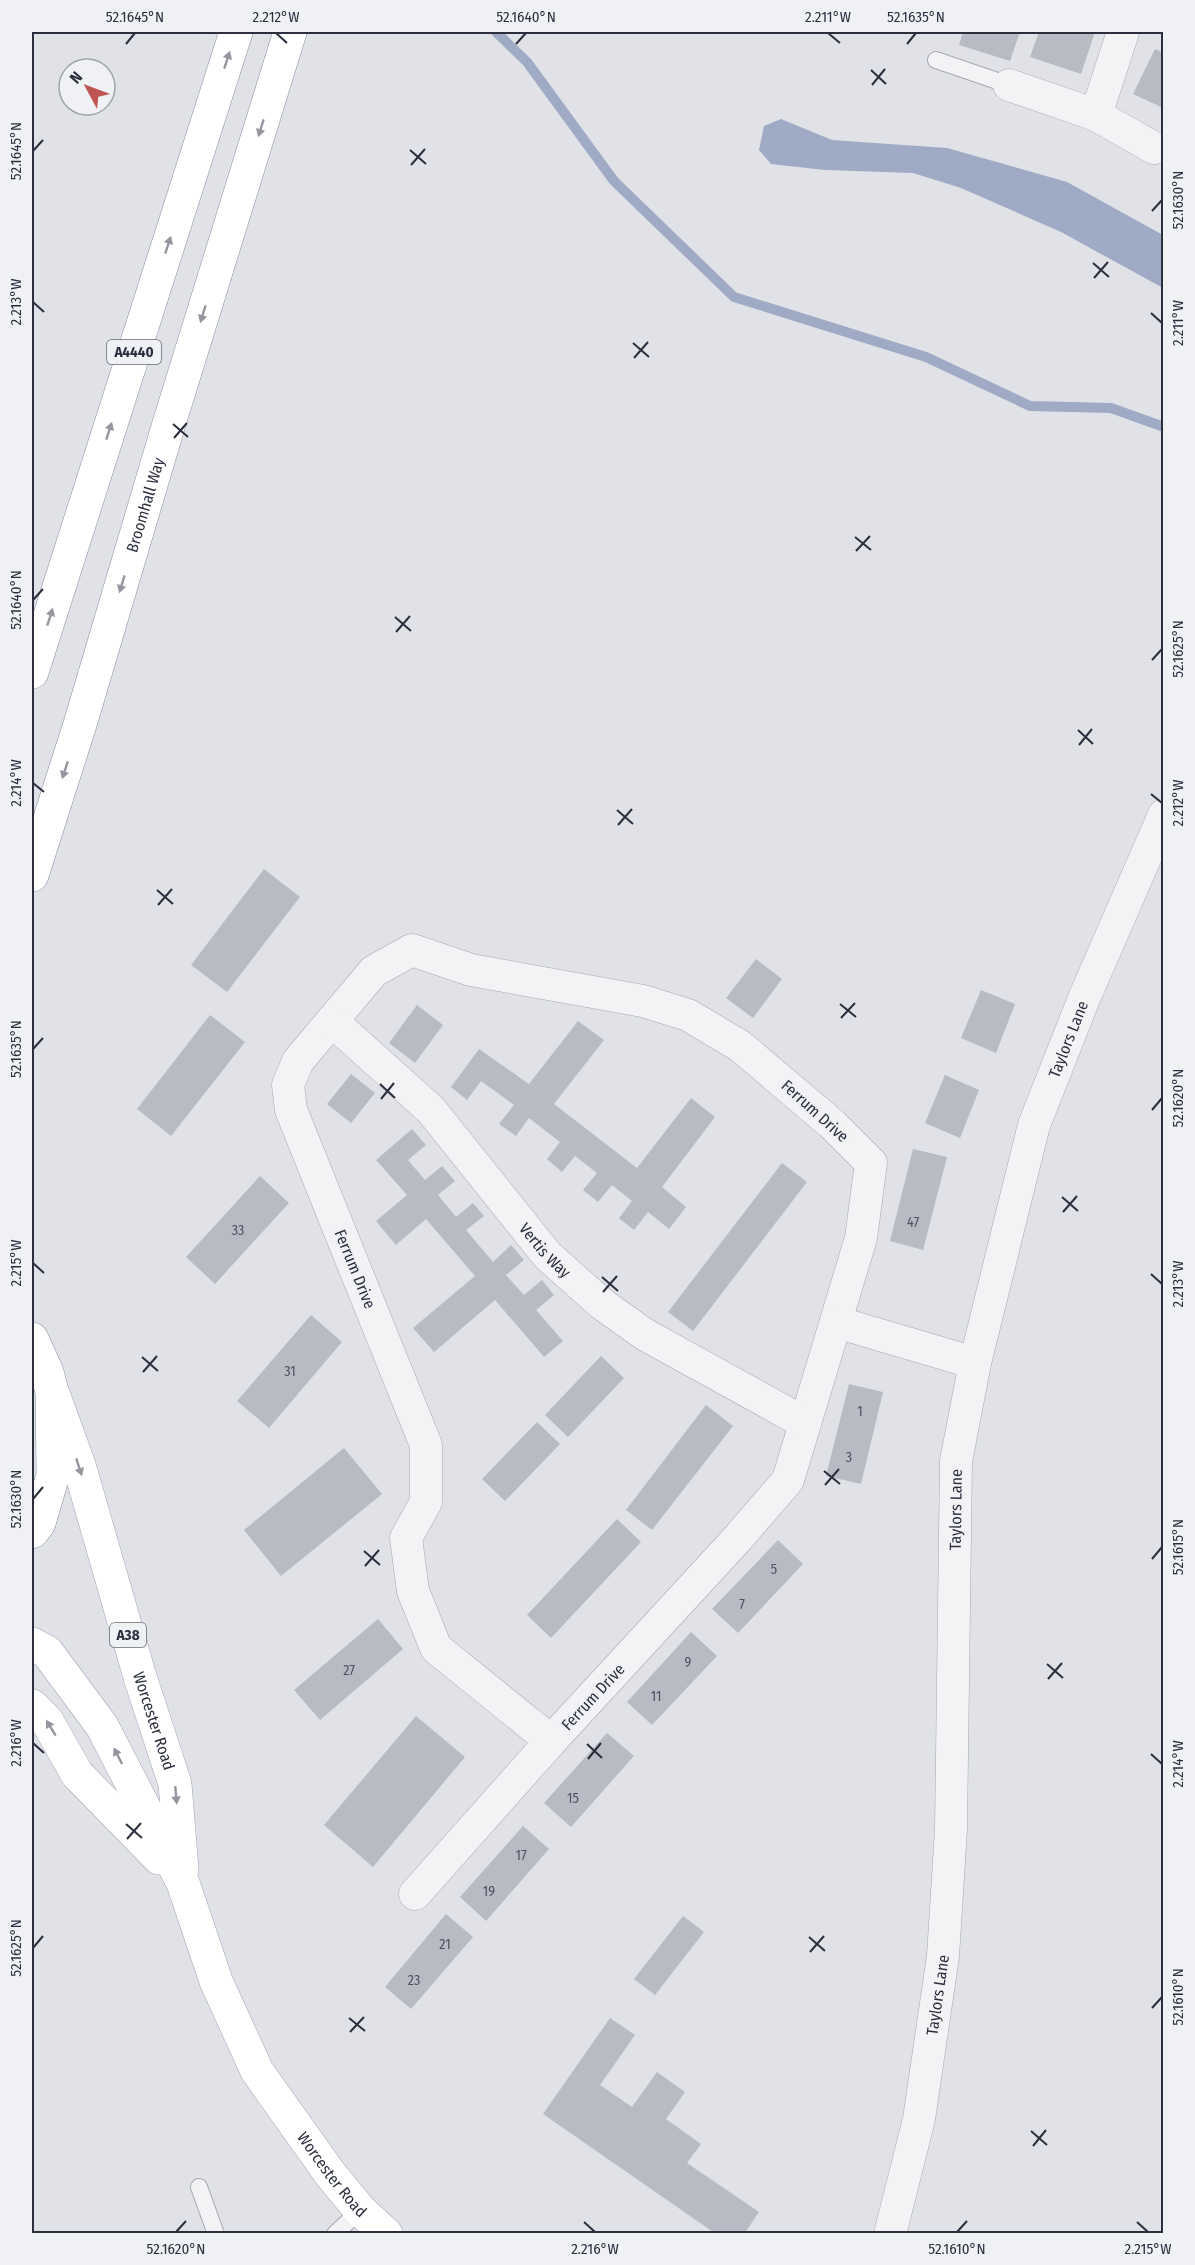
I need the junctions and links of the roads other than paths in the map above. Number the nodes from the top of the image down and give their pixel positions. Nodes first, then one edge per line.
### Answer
1 (236, 32) edge
2 (290, 32) edge
3 (1123, 32) edge
4 (936, 60) dead end
5 (1009, 85) joint
6 (1096, 115) junction
7 (1154, 148) dead end
8 (32, 672) edge
9 (1164, 815) edge
10 (32, 875) edge
11 (332, 1021) junction
12 (836, 1322) junction
13 (32, 1339) edge
14 (975, 1363) junction
15 (52, 1392) junction
16 (805, 1422) junction
17 (32, 1532) edge
18 (32, 1644) edge
19 (32, 1706) edge
20 (551, 1741) junction
21 (183, 1883) junction
22 (415, 1894) dead end
23 (200, 2187) dead end
24 (360, 2210) junction
25 (216, 2234) edge
26 (335, 2234) edge
27 (386, 2234) edge
28 (890, 2234) edge

8 -> 1 main road, A4440
2 -> 10 main road, Broomhall Way
3 - 6 street
4 - 5 lane
5 - 6 street
6 - 7 street
9 - 14 street, Taylors Lane
11 - 12 street, Ferrum Drive
11 - 16 street, Vertis Way
11 - 20 street, Ferrum Drive
12 - 14 street
12 - 16 street, Ferrum Drive
13 - 15 main road
14 - 28 street, Taylors Lane
15 - 17 main road
15 -> 21 main road, Worcester Road / A38
16 - 20 street, Ferrum Drive
21 -> 18 main road, Worcester Road / A38
21 -> 19 main road
20 - 22 street
21 - 24 main road, Worcester Road / A38
23 - 25 lane
24 - 26 lane
24 - 27 main road, Worcester Road / A38

